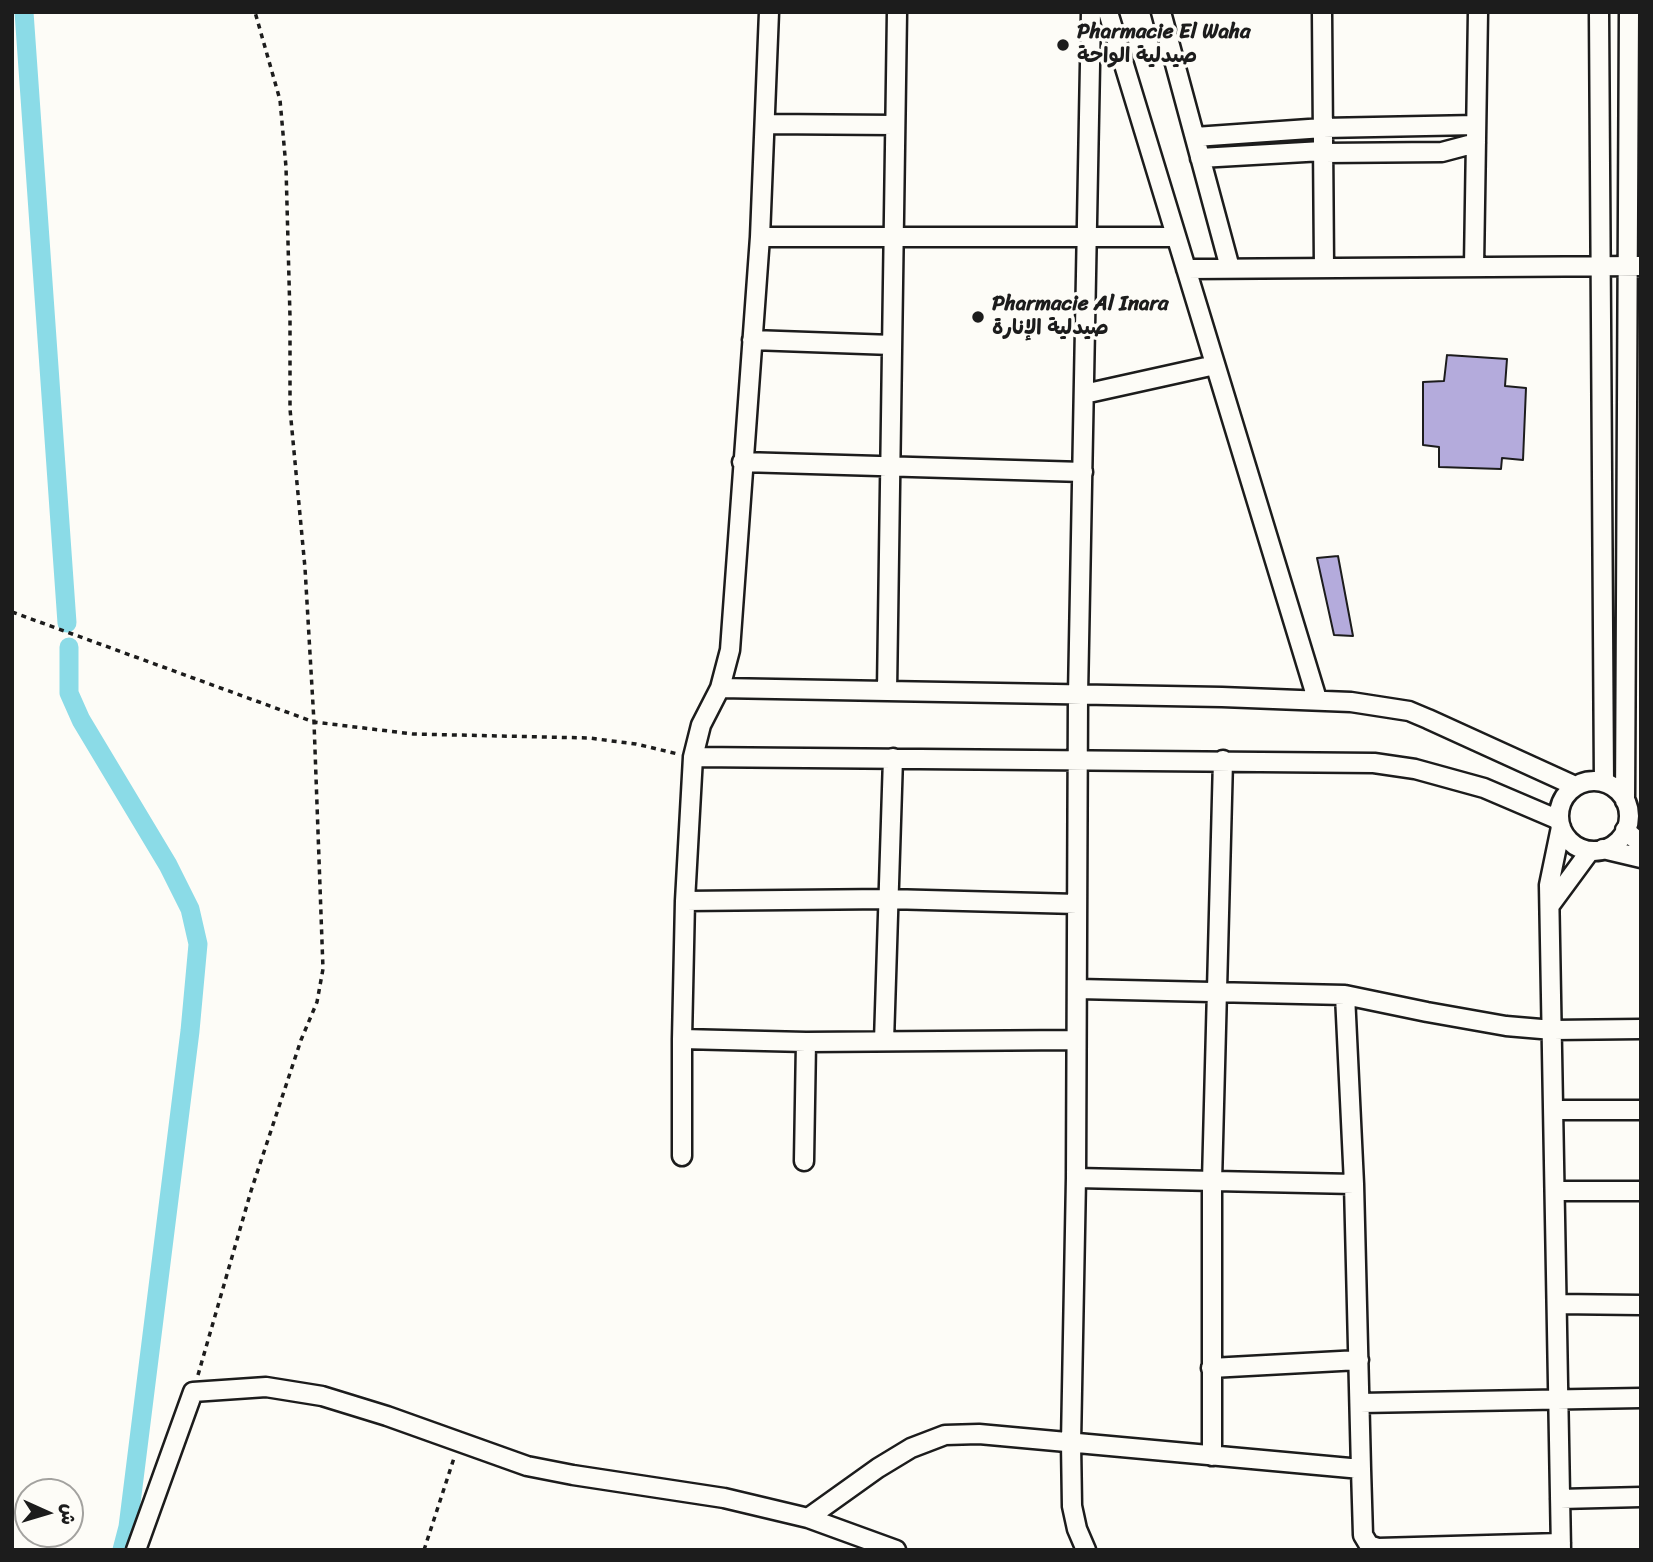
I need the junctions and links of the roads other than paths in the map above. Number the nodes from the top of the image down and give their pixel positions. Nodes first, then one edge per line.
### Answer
1 (769, 12) edge
2 (897, 12) edge
3 (1091, 12) edge
4 (1108, 12) edge
5 (1161, 12) edge
6 (1322, 12) edge
7 (1478, 12) edge
8 (1599, 12) edge
9 (1629, 12) edge
10 (765, 124) junction
11 (895, 125) junction
12 (1323, 128) junction
13 (1634, 133) edge
14 (1476, 134) junction
15 (1195, 137) junction
16 (1323, 152) junction
17 (1200, 158) junction
18 (760, 237) junction
19 (894, 237) junction
20 (1176, 237) junction
21 (1087, 238) junction
22 (1601, 266) junction
23 (1634, 266) edge
24 (1324, 267) junction
25 (1474, 267) junction
26 (1230, 268) junction
27 (1186, 269) junction
28 (752, 340) junction
29 (892, 345) junction
30 (1215, 365) junction
31 (1084, 394) junction
32 (742, 462) junction
33 (890, 466) junction
34 (1083, 472) junction
35 (720, 688) junction
36 (887, 690) junction
37 (1078, 695) junction
38 (1317, 699) junction
39 (693, 757) junction
40 (893, 758) junction
41 (1079, 759) junction
42 (1223, 760) junction
43 (1604, 782) junction
44 (1575, 786) junction
45 (1625, 801) junction
46 (1560, 823) junction
47 (1625, 830) junction
48 (1641, 844) edge
49 (1596, 850) junction
50 (1641, 858) edge
51 (888, 899) junction
52 (685, 901) junction
53 (1077, 904) junction
54 (1551, 904) junction
55 (1078, 989) junction
56 (1216, 991) junction
57 (1345, 995) junction
58 (1641, 1029) edge
59 (1553, 1030) junction
60 (682, 1040) junction
61 (1075, 1040) junction
62 (884, 1041) junction
63 (806, 1042) junction
64 (1554, 1110) junction
65 (1641, 1110) edge
66 (682, 1156) dead end
67 (804, 1160) dead end
68 (1076, 1178) junction
69 (1212, 1181) junction
70 (1354, 1184) junction
71 (1555, 1191) junction
72 (1641, 1191) edge
73 (1557, 1304) junction
74 (1641, 1305) edge
75 (1359, 1360) junction
76 (1211, 1368) junction
77 (1641, 1398) edge
78 (1559, 1399) junction
79 (1360, 1403) junction
80 (1071, 1443) junction
81 (1212, 1456) junction
82 (1361, 1469) junction
83 (1641, 1497) edge
84 (1560, 1499) junction
85 (808, 1518) junction
86 (1561, 1546) edge
87 (136, 1550) edge
88 (896, 1550) edge
89 (1086, 1550) edge

1 - 10 street
2 - 11 street
3 - 21 street
4 - 20 street
5 - 15 street
6 - 12 street
7 - 14 street
8 - 22 street
9 - 13 street
10 - 11 street
10 - 18 street
11 - 19 street
12 - 14 street
12 - 15 street
12 - 16 street
13 - 23 street
14 - 16 street
14 - 25 street
15 - 17 street
16 - 17 street
16 - 24 street
17 - 26 street
18 - 19 street
18 - 28 street
19 - 21 street
19 - 29 street
20 - 21 street
20 - 27 street
21 - 31 street
22 - 23 street
22 - 25 street
22 - 43 street
23 - 45 street
24 - 25 street
24 - 26 street
26 - 27 street
27 - 30 street
28 - 29 street
28 - 32 street
29 - 33 street
30 - 31 street
30 - 38 street
31 - 34 street
32 - 33 street
32 - 35 street
33 - 34 street
33 - 36 street
34 - 37 street
35 - 36 street
35 - 39 street
36 - 37 street
37 - 38 street
37 - 41 street
38 - 44 street
39 - 40 street
39 - 52 street
40 - 41 street
40 - 51 street
41 - 42 street
41 - 53 street
42 - 46 street
42 - 56 street
43 - 44 street
43 - 45 street
44 - 46 street
45 - 47 street
46 - 49 street
46 - 54 street
47 - 48 street
47 - 49 street
49 - 50 street
49 - 54 street
51 - 52 street
51 - 53 street
51 - 62 street
52 - 60 street
53 - 55 street
54 - 59 street
55 - 56 street
55 - 61 street
56 - 57 street
56 - 69 street
57 - 59 street
57 - 70 street
58 - 59 street
59 - 64 street
60 - 63 street
60 - 66 street
61 - 62 street
61 - 68 street
62 - 63 street
63 - 67 street
64 - 65 street
64 - 71 street
68 - 69 street
68 - 80 street
69 - 70 street
69 - 76 street
70 - 75 street
71 - 72 street
71 - 73 street
73 - 74 street
73 - 78 street
75 - 76 street
75 - 79 street
76 - 81 street
77 - 78 street
78 - 79 street
78 - 84 street
79 - 82 street
80 - 81 street
80 - 85 street
80 - 89 street
81 - 82 street
82 - 86 street
83 - 84 street
84 - 86 street
85 - 87 street
85 - 88 street

